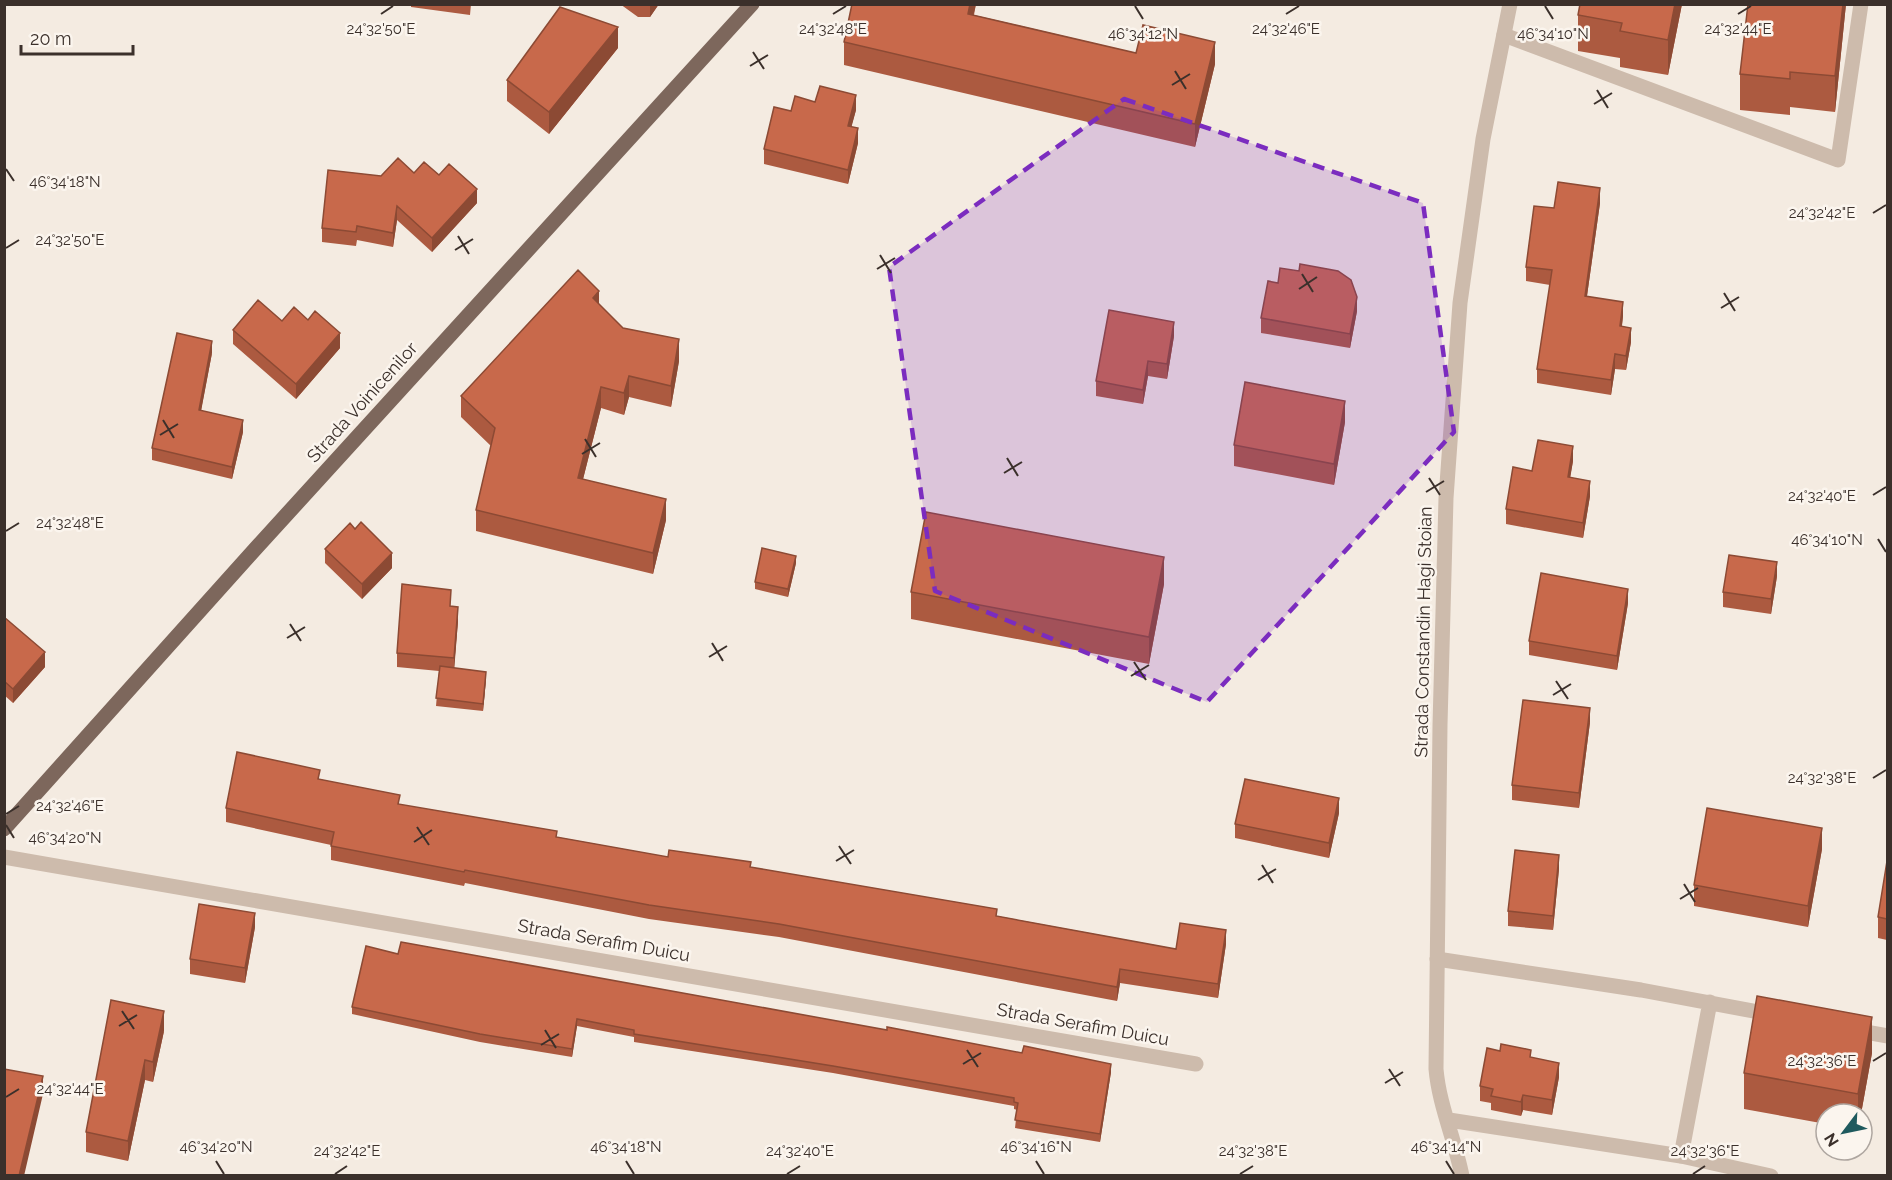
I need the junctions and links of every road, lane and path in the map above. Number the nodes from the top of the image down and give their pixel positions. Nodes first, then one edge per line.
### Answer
1 (752, 4) edge
2 (1510, 4) edge
3 (1861, 4) edge
4 (1504, 34) junction
5 (4, 828) edge
6 (4, 857) edge
7 (1437, 959) junction
8 (1710, 1002) junction
9 (1788, 1017) edge
10 (1843, 1028) edge
11 (1887, 1036) edge
12 (1196, 1064) dead end
13 (1449, 1120) junction
14 (1681, 1156) junction
15 (1462, 1176) edge
16 (1771, 1176) edge

1 - 5 main road, Strada Voinicenilor
2 - 4 street, Strada Constandin Hagi Stoian
3 - 4 street
4 - 7 street, Strada Constandin Hagi Stoian
6 - 12 street, Strada Serafim Duicu
7 - 8 street
7 - 13 street, Strada Constandin Hagi Stoian
8 - 9 street
8 - 14 street
10 - 11 street
13 - 14 street
13 - 15 street, Strada Constandin Hagi Stoian
14 - 16 street

